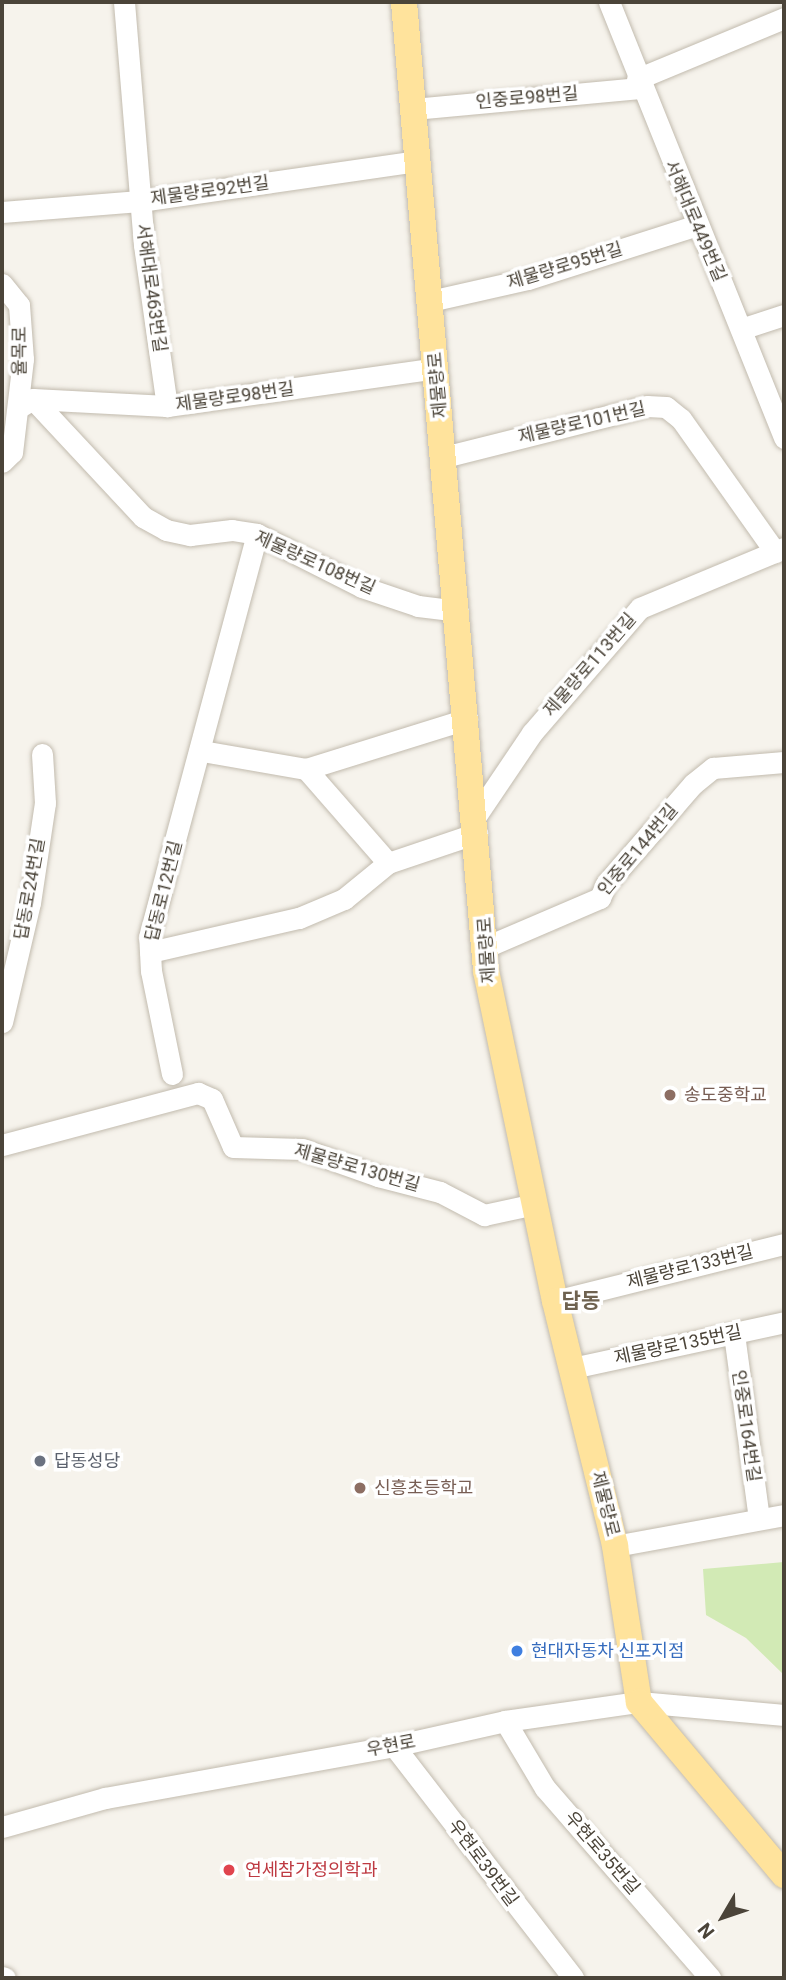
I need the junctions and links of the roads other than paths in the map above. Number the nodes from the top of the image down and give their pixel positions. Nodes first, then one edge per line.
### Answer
1 (124, 2) edge
2 (404, 2) edge
3 (609, 2) edge
4 (784, 18) edge
5 (639, 83) junction
6 (413, 109) junction
7 (418, 161) junction
8 (140, 201) junction
9 (2, 212) edge
10 (697, 225) junction
11 (2, 284) edge
12 (430, 301) junction
13 (784, 315) edge
14 (741, 329) junction
15 (436, 368) junction
16 (25, 404) junction
17 (167, 406) junction
18 (784, 438) edge
19 (444, 457) junction
20 (2, 461) edge
21 (257, 534) junction
22 (779, 550) edge
23 (458, 611) junction
24 (467, 719) junction
25 (202, 751) junction
26 (42, 754) dead end
27 (784, 762) edge
28 (306, 769) junction
29 (477, 825) junction
30 (388, 863) junction
31 (488, 946) junction
32 (150, 952) junction
33 (2, 1022) edge
34 (172, 1074) dead end
35 (2, 1145) edge
36 (535, 1204) junction
37 (784, 1244) edge
38 (555, 1301) junction
39 (784, 1322) edge
40 (734, 1334) junction
41 (572, 1368) junction
42 (784, 1515) edge
43 (759, 1518) junction
44 (615, 1546) junction
45 (639, 1702) junction
46 (784, 1715) edge
47 (505, 1721) junction
48 (394, 1746) junction
49 (2, 1827) edge
50 (784, 1875) edge
51 (573, 1978) edge
52 (710, 1978) edge

1 - 8 street, 서해대로463번길
2 - 6 main road, 제물량로
3 - 5 street, 서해대로449번길
4 - 5 street, 인중로98번길
5 - 6 street, 인중로98번길
5 - 10 street, 서해대로449번길
6 - 7 main road, 제물량로
7 - 8 street, 제물량로92번길
7 - 12 main road, 제물량로
8 - 9 street, 제물량로92번길
8 - 17 street, 서해대로463번길
10 - 12 street, 제물량로95번길
10 - 14 street, 서해대로449번길
11 - 16 street, 율목로
12 - 15 main road, 제물량로
13 - 14 street
14 - 18 street, 서해대로449번길
15 - 17 street, 제물량로98번길
15 - 19 main road, 제물량로
16 - 17 street, 제물량로98번길
16 - 20 street, 율목로
16 - 21 street, 제물량로108번길
19 - 22 street, 제물량로101번길
19 - 23 main road, 제물량로
21 - 23 street, 제물량로108번길
21 - 25 street, 답동로12번길
22 - 29 street, 제물량로113번길
23 - 24 main road, 제물량로
24 - 28 street
24 - 29 main road, 제물량로
25 - 28 street
25 - 32 street, 답동로12번길
26 - 33 street, 답동로24번길
27 - 31 street, 인중로144번길
28 - 30 street
29 - 30 street
29 - 31 main road, 제물량로
30 - 32 street
31 - 36 main road, 제물량로
32 - 34 street, 답동로12번길
35 - 36 street, 제물량로130번길
36 - 38 main road, 제물량로
37 - 38 street, 제물량로133번길
38 - 41 main road, 제물량로
39 - 40 street, 제물량로135번길
40 - 41 street, 제물량로135번길
40 - 43 street, 인중로164번길
41 - 44 main road, 제물량로
42 - 43 street
43 - 44 street
44 - 45 main road, 제물량로
45 - 46 street, 우현로
45 - 47 street, 우현로
45 - 50 main road
47 - 48 street, 우현로
47 - 52 street, 우현로35번길
48 - 49 street, 우현로
48 - 51 street, 우현로39번길

